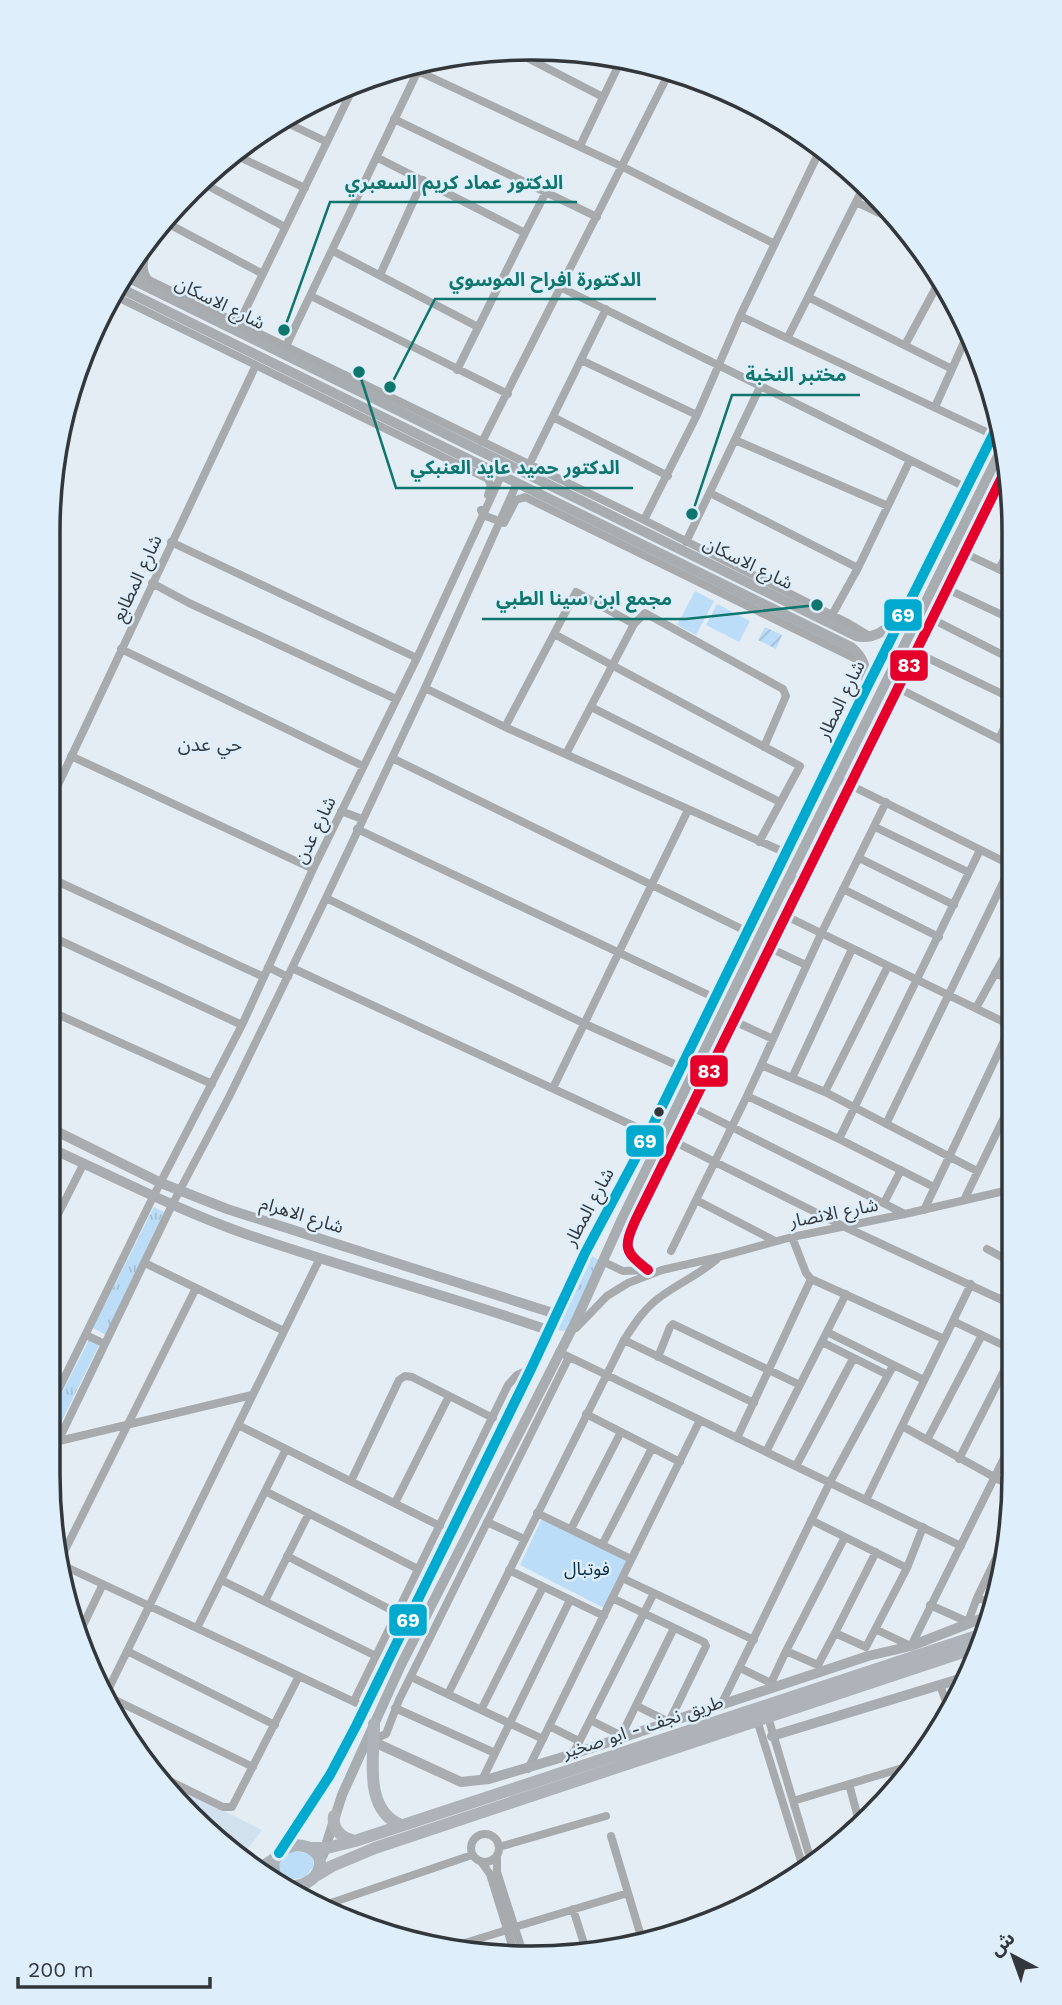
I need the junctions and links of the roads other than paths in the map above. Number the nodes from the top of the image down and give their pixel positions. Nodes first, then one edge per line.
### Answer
1 (531, 60) edge
2 (616, 68) edge
3 (422, 73) edge
4 (416, 74) edge
5 (666, 80) edge
6 (349, 96) edge
7 (603, 97) junction
8 (394, 119) junction
9 (292, 125) edge
10 (327, 142) junction
11 (580, 146) junction
12 (817, 156) edge
13 (242, 158) edge
14 (378, 158) junction
15 (623, 167) junction
16 (423, 180) junction
17 (210, 187) edge
18 (305, 188) junction
19 (546, 192) junction
20 (860, 194) edge
21 (856, 202) junction
22 (878, 212) edge
23 (597, 217) junction
24 (173, 225) edge
25 (285, 227) junction
26 (525, 233) junction
27 (775, 243) junction
28 (333, 251) junction
29 (143, 264) edge
30 (137, 273) edge
31 (263, 274) junction
32 (380, 275) junction
33 (133, 280) edge
34 (146, 286) junction
35 (562, 288) junction
36 (935, 289) edge
37 (125, 291) edge
38 (311, 296) junction
39 (808, 297) junction
40 (121, 298) edge
41 (180, 298) junction
42 (606, 309) junction
43 (740, 316) junction
44 (239, 323) junction
45 (478, 327) junction
46 (197, 331) junction
47 (260, 337) junction
48 (788, 337) junction
49 (964, 344) edge
50 (905, 345) junction
51 (288, 351) junction
52 (581, 360) junction
53 (718, 364) junction
54 (256, 365) junction
55 (313, 368) junction
56 (284, 369) junction
57 (952, 369) junction
58 (457, 370) junction
59 (307, 380) junction
60 (761, 385) junction
61 (359, 386) junction
62 (508, 394) junction
63 (934, 407) junction
64 (697, 415) junction
65 (553, 417) junction
66 (388, 425) junction
67 (449, 430) junction
68 (992, 435) edge
69 (992, 436) edge
70 (735, 440) junction
71 (482, 442) junction
72 (996, 459) edge
73 (910, 460) junction
74 (524, 466) junction
75 (501, 476) junction
76 (668, 476) junction
77 (999, 482) edge
78 (517, 483) junction
79 (967, 488) junction
80 (710, 492) junction
81 (888, 506) junction
82 (483, 515) junction
83 (644, 520) junction
84 (499, 522) junction
85 (171, 542) junction
86 (686, 542) junction
87 (964, 553) junction
88 (656, 557) junction
89 (714, 561) junction
90 (1002, 563) edge
91 (858, 568) junction
92 (999, 569) junction
93 (1002, 570) edge
94 (152, 583) junction
95 (947, 589) junction
96 (808, 612) junction
97 (903, 614) junction
98 (1002, 615) edge
99 (828, 617) junction
100 (932, 619) junction
101 (783, 620) junction
102 (634, 624) junction
103 (804, 624) junction
104 (819, 632) junction
105 (554, 634) junction
106 (121, 649) junction
107 (915, 652) junction
108 (1002, 654) edge
109 (417, 658) junction
110 (864, 663) junction
111 (612, 666) junction
112 (425, 688) junction
113 (898, 688) junction
114 (866, 689) junction
115 (1002, 694) edge
116 (396, 699) junction
117 (591, 707) junction
118 (868, 719) junction
119 (880, 724) junction
120 (505, 727) junction
121 (1002, 732) edge
122 (999, 739) junction
123 (1002, 740) edge
124 (764, 747) junction
125 (566, 754) junction
126 (71, 756) junction
127 (392, 758) junction
128 (363, 766) junction
129 (838, 779) junction
130 (60, 780) edge
131 (850, 785) junction
132 (780, 802) junction
133 (886, 802) junction
134 (688, 810) junction
135 (341, 811) junction
136 (807, 811) junction
137 (820, 817) junction
138 (362, 819) junction
139 (875, 827) junction
140 (357, 829) junction
141 (793, 838) junction
142 (759, 842) junction
143 (806, 844) junction
144 (980, 850) junction
145 (786, 853) junction
146 (859, 858) junction
147 (1002, 860) edge
148 (313, 869) junction
149 (968, 872) junction
150 (789, 878) junction
151 (60, 883) edge
152 (802, 884) junction
153 (650, 886) junction
154 (843, 889) junction
155 (1002, 890) edge
156 (326, 898) junction
157 (954, 905) junction
158 (786, 916) junction
159 (748, 932) junction
160 (821, 934) junction
161 (939, 937) junction
162 (60, 941) edge
163 (770, 948) junction
164 (852, 949) junction
165 (618, 953) junction
166 (1002, 961) edge
167 (806, 965) junction
168 (888, 966) junction
169 (268, 967) junction
170 (290, 972) junction
171 (995, 973) junction
172 (1002, 976) edge
173 (264, 977) junction
174 (916, 980) junction
175 (948, 995) junction
176 (715, 998) junction
177 (975, 1008) junction
178 (60, 1015) edge
179 (734, 1021) junction
180 (1002, 1021) edge
181 (585, 1024) junction
182 (242, 1025) junction
183 (773, 1039) junction
184 (1002, 1046) edge
185 (704, 1053) junction
186 (716, 1059) junction
187 (761, 1065) junction
188 (681, 1067) junction
189 (792, 1078) junction
190 (212, 1084) junction
191 (553, 1088) junction
192 (825, 1092) junction
193 (747, 1096) junction
194 (692, 1107) junction
195 (853, 1109) junction
196 (1002, 1122) edge
197 (886, 1124) junction
198 (731, 1126) junction
199 (60, 1133) edge
200 (649, 1133) junction
201 (839, 1139) junction
202 (675, 1142) junction
203 (60, 1152) edge
204 (948, 1155) junction
205 (713, 1161) junction
206 (83, 1163) junction
207 (901, 1170) junction
208 (977, 1171) junction
209 (161, 1183) junction
210 (934, 1187) junction
211 (180, 1191) junction
212 (1002, 1191) edge
213 (153, 1197) junction
214 (696, 1200) junction
215 (964, 1200) junction
216 (884, 1203) junction
217 (173, 1205) junction
218 (60, 1210) edge
219 (924, 1210) junction
220 (905, 1214) junction
221 (845, 1227) junction
222 (792, 1237) junction
223 (775, 1241) junction
224 (987, 1249) dead end
225 (671, 1251) dead end
226 (584, 1253) junction
227 (719, 1257) junction
228 (1002, 1257) edge
229 (320, 1258) junction
230 (605, 1262) junction
231 (145, 1263) junction
232 (405, 1266) junction
233 (648, 1270) junction
234 (662, 1270) junction
235 (420, 1271) junction
236 (811, 1279) junction
237 (399, 1281) junction
238 (971, 1284) junction
239 (415, 1286) junction
240 (196, 1288) junction
241 (846, 1294) junction
242 (1002, 1300) edge
243 (555, 1314) junction
244 (953, 1321) junction
245 (284, 1331) junction
246 (548, 1331) junction
247 (827, 1332) junction
248 (86, 1335) junction
249 (982, 1335) junction
250 (944, 1339) junction
251 (624, 1340) junction
252 (822, 1342) junction
253 (106, 1344) junction
254 (565, 1346) junction
255 (1002, 1346) edge
256 (658, 1357) junction
257 (853, 1359) junction
258 (893, 1366) junction
259 (531, 1369) junction
260 (771, 1370) junction
261 (606, 1374) junction
262 (1002, 1374) edge
263 (888, 1375) junction
264 (924, 1380) junction
265 (800, 1385) junction
266 (60, 1387) edge
267 (252, 1395) junction
268 (449, 1396) junction
269 (754, 1403) junction
270 (586, 1414) junction
271 (493, 1418) junction
272 (700, 1420) junction
273 (128, 1425) junction
274 (238, 1425) junction
275 (902, 1426) junction
276 (621, 1432) junction
277 (737, 1438) junction
278 (60, 1439) edge
279 (927, 1440) junction
280 (60, 1441) edge
281 (652, 1448) junction
282 (286, 1449) junction
283 (766, 1452) junction
284 (959, 1459) junction
285 (680, 1462) junction
286 (1002, 1462) edge
287 (796, 1466) junction
288 (994, 1478) junction
289 (351, 1481) junction
290 (830, 1482) junction
291 (1002, 1482) edge
292 (265, 1491) junction
293 (866, 1500) junction
294 (395, 1503) junction
295 (309, 1513) junction
296 (537, 1513) junction
297 (811, 1520) junction
298 (487, 1522) junction
299 (440, 1526) junction
300 (923, 1527) junction
301 (571, 1529) junction
302 (845, 1537) junction
303 (524, 1539) junction
304 (602, 1545) junction
305 (961, 1546) junction
306 (66, 1548) edge
307 (427, 1551) junction
308 (876, 1552) junction
309 (287, 1556) junction
310 (439, 1556) junction
311 (631, 1559) junction
312 (993, 1564) edge
313 (907, 1567) junction
314 (70, 1569) edge
315 (418, 1569) junction
316 (509, 1570) junction
317 (622, 1578) junction
318 (221, 1580) junction
319 (103, 1584) junction
320 (543, 1587) junction
321 (654, 1593) junction
322 (612, 1598) junction
323 (977, 1598) junction
324 (570, 1600) junction
325 (985, 1600) edge
326 (265, 1601) junction
327 (930, 1605) junction
328 (149, 1606) junction
329 (397, 1613) junction
330 (644, 1613) junction
331 (426, 1614) junction
332 (604, 1616) junction
333 (979, 1618) edge
334 (439, 1619) junction
335 (968, 1622) junction
336 (84, 1623) edge
337 (197, 1628) junction
338 (674, 1628) junction
339 (877, 1630) junction
340 (835, 1633) junction
341 (754, 1640) junction
342 (971, 1642) edge
343 (971, 1642) edge
344 (911, 1646) junction
345 (127, 1651) junction
346 (786, 1651) junction
347 (867, 1651) junction
348 (376, 1656) junction
349 (740, 1668) junction
350 (819, 1668) junction
351 (299, 1676) junction
352 (411, 1676) junction
353 (955, 1680) edge
354 (940, 1685) junction
355 (770, 1686) junction
356 (111, 1688) edge
357 (448, 1694) junction
358 (116, 1698) edge
359 (945, 1699) edge
360 (354, 1702) junction
361 (721, 1705) junction
362 (637, 1706) junction
363 (365, 1707) junction
364 (395, 1708) junction
365 (481, 1710) junction
366 (762, 1718) junction
367 (590, 1720) junction
368 (669, 1722) junction
369 (510, 1723) junction
370 (374, 1724) junction
371 (275, 1725) junction
372 (549, 1726) junction
373 (772, 1736) junction
374 (621, 1737) junction
375 (543, 1739) junction
376 (374, 1740) junction
377 (579, 1741) junction
378 (495, 1753) junction
379 (573, 1754) junction
380 (253, 1767) junction
381 (528, 1769) junction
382 (896, 1772) edge
383 (482, 1780) junction
384 (176, 1784) edge
385 (849, 1784) junction
386 (793, 1801) junction
387 (857, 1814) edge
388 (334, 1816) junction
389 (606, 1816) dead end
390 (401, 1825) junction
391 (611, 1836) dead end
392 (355, 1841) junction
393 (317, 1848) junction
394 (498, 1851) junction
395 (809, 1854) edge
396 (471, 1855) junction
397 (276, 1856) junction
398 (801, 1860) edge
399 (482, 1863) junction
400 (266, 1864) edge
401 (272, 1868) edge
402 (319, 1872) junction
403 (300, 1885) edge
404 (628, 1893) junction
405 (333, 1902) edge
406 (573, 1909) junction
407 (511, 1928) junction
408 (640, 1932) edge
409 (470, 1941) edge
410 (583, 1942) edge
411 (513, 1945) edge
412 (519, 1945) edge

1 - 7 street
2 - 7 street
3 - 11 street
4 - 8 street
5 - 15 street
6 - 10 street
7 - 11 street
8 - 14 street
8 - 19 street
9 - 10 street
10 - 18 street
11 - 15 street
12 - 27 street
13 - 18 street
14 - 16 street
14 - 28 street
15 - 23 street
15 - 27 street
16 - 26 street
16 - 32 street
17 - 25 street
18 - 25 street
19 - 23 street
19 - 26 street
20 - 21 street
21 - 22 street
21 - 39 street
23 - 35 street
24 - 31 street
25 - 31 street
26 - 45 street
27 - 43 street
28 - 32 street
28 - 38 street
29 - 41 street
30 - 34 main road
31 - 44 street
32 - 45 street
33 - 34 main road, شارع الاسكان
34 - 41 main road, شارع الاسكان
35 - 42 street
35 - 62 street
36 - 50 street
37 - 46 main road, شارع الاسكان
38 - 51 street
38 - 58 street
39 - 48 street
39 - 50 street
40 - 46 street
41 - 44 street
41 - 47 main road, شارع الاسكان
42 - 52 street
42 - 53 street
43 - 48 street
43 - 53 street
44 - 47 street
45 - 58 street
46 - 54 street
46 - 56 main road, شارع الاسكان
47 - 51 main road, شارع الاسكان
48 - 63 street
49 - 57 street
50 - 57 street
51 - 55 main road, شارع الاسكان
51 - 56 main road
51 - 61 street
52 - 64 street
52 - 65 street
53 - 60 street
53 - 64 street
54 - 66 street
54 - 85 street, شارع المطابع
55 - 59 main road
55 - 61 main road, شارع الاسكان
56 - 59 main road, شارع الاسكان
57 - 63 street
58 - 62 street
59 - 66 main road, شارع الاسكان
60 - 70 street
60 - 73 street
61 - 67 main road, شارع الاسكان
62 - 71 street
63 - 68 street
64 - 76 street
65 - 74 street
65 - 76 street
66 - 75 main road, شارع الاسكان
66 - 82 street
67 - 71 street
67 - 74 main road, شارع الاسكان
69 - 79 main road, شارع المطار
70 - 80 street
70 - 81 street
71 - 74 street
72 - 118 main road, شارع المطار
73 - 79 street
73 - 81 street
74 - 83 street
74 - 89 main road, شارع الاسكان
75 - 78 main road, شارع الاسكان
75 - 82 street, شارع عدن
76 - 83 street
77 - 87 street
78 - 84 street
78 - 88 main road, شارع الاسكان
79 - 97 main road, شارع المطار
80 - 86 street
80 - 91 street
81 - 91 street
82 - 84 street
82 - 109 street, شارع عدن
83 - 86 street
84 - 88 street
84 - 112 street
85 - 94 street, شارع المطابع
85 - 109 street
86 - 89 street
87 - 92 street
87 - 95 street
88 - 101 main road, شارع الاسكان
89 - 96 main road, شارع الاسكان
89 - 99 street
90 - 92 street
91 - 99 street
92 - 93 street
94 - 106 street, شارع المطابع
94 - 116 street
95 - 98 street
95 - 100 street
96 - 99 main road, شارع الاسكان
96 - 103 main road
97 - 99 main road, شارع الاسكان
97 - 114 main road, شارع المطار
99 - 104 main road
100 - 107 street
100 - 108 street
101 - 103 main road, شارع الاسكان
101 - 110 street
102 - 105 street
102 - 111 street
102 - 124 street
103 - 104 main road, شارع الاسكان
104 - 110 main road, شارع الاسكان
105 - 111 street
105 - 120 street
106 - 126 street, شارع المطابع
106 - 128 street
107 - 113 street
107 - 115 street
109 - 116 street, شارع عدن
110 - 114 main road
111 - 117 street
111 - 124 street
112 - 120 street
112 - 127 street
113 - 119 street
113 - 122 street
114 - 136 main road, شارع المطار
116 - 128 street, شارع عدن
117 - 125 street
117 - 132 street
118 - 119 main road
118 - 129 main road, شارع المطار
119 - 131 street
120 - 125 street
121 - 122 street
122 - 123 street
124 - 132 street
125 - 134 street
126 - 130 street, شارع المطابع
126 - 148 street
127 - 138 street
127 - 153 street
128 - 135 street, شارع عدن
129 - 131 street
129 - 137 main road, شارع المطار
131 - 133 street
131 - 152 street
132 - 142 street
133 - 139 street
133 - 144 street
134 - 142 street
134 - 153 street
135 - 138 street
135 - 148 street, شارع عدن
136 - 137 main road
136 - 141 main road, شارع المطار
137 - 143 main road, شارع المطار
138 - 140 street
139 - 146 street
139 - 149 street
140 - 156 street
140 - 165 street
141 - 143 main road
141 - 145 main road, شارع المطار
142 - 145 street
143 - 150 main road, شارع المطار
144 - 147 street
144 - 149 street
145 - 159 main road, شارع المطار
146 - 154 street
146 - 157 street
148 - 169 street, شارع عدن
149 - 157 street
150 - 152 main road
150 - 185 main road, شارع المطار
151 - 173 street
152 - 158 street
153 - 159 street
153 - 165 street
154 - 160 street
154 - 161 street
155 - 175 street
156 - 170 street
156 - 181 street
157 - 161 street
158 - 160 street
158 - 163 street
159 - 176 main road, شارع المطار
160 - 164 street
160 - 167 street
161 - 174 street
162 - 182 street
163 - 167 street
163 - 179 street
164 - 168 street
164 - 189 street
165 - 176 street
165 - 181 street
166 - 171 street
167 - 183 street
168 - 174 street
168 - 192 street
169 - 170 street
169 - 173 street, شارع عدن
170 - 191 street
170 - 211 street
171 - 172 street
171 - 177 street
173 - 182 street, شارع عدن
174 - 175 street
174 - 195 street
175 - 177 street
175 - 197 street
176 - 188 main road, شارع المطار
177 - 180 street
178 - 190 street
179 - 183 street
179 - 186 street
181 - 188 street
181 - 191 street
182 - 190 street, شارع عدن
183 - 187 street
184 - 204 street
185 - 186 main road
185 - 230 main road, شارع المطار
186 - 194 street
187 - 189 street
187 - 193 street
188 - 200 main road, شارع المطار
189 - 192 street
190 - 209 street, شارع عدن
191 - 200 street
192 - 195 street
193 - 198 street
193 - 201 street
194 - 198 street
194 - 202 street
195 - 197 street
195 - 201 street
196 - 208 street
197 - 204 street
198 - 205 street
198 - 216 street
199 - 209 main road, شارع الاهرام
200 - 226 main road, شارع المطار
201 - 207 street
202 - 205 street
202 - 233 street
203 - 206 main road, شارع الاهرام
204 - 208 street
204 - 210 street
205 - 214 street
205 - 221 street
206 - 213 main road, شارع الاهرام
206 - 218 street
207 - 210 street
207 - 216 street
208 - 215 street
209 - 211 main road, شارع الاهرام
209 - 213 street, شارع عدن
210 - 219 street
211 - 217 street
211 - 232 main road, شارع الاهرام
212 - 215 street, شارع الانصار
213 - 217 main road, شارع الاهرام
213 - 248 street, شارع عدن
214 - 223 street
214 - 225 street
215 - 219 street, شارع الانصار
216 - 220 street
217 - 229 main road, شارع الاهرام
217 - 231 street
219 - 220 street, شارع الانصار
220 - 221 street, شارع الانصار
221 - 222 street, شارع الانصار
221 - 238 street
222 - 223 street, شارع الانصار
222 - 236 street
223 - 227 street, شارع الانصار
224 - 228 street
226 - 230 main road
226 - 243 main road, شارع المطار
227 - 234 street, شارع الانصار
227 - 251 street
229 - 237 main road, شارع الاهرام
229 - 245 street
230 - 233 street, شارع الانصار
230 - 254 main road, شارع المطار
231 - 240 street
231 - 253 street
232 - 235 main road, شارع الاهرام
232 - 237 main road
233 - 234 street, شارع الانصار
234 - 254 street, شارع الانصار
235 - 239 main road
235 - 243 main road, شارع الاهرام
236 - 241 street
236 - 260 street
237 - 239 main road, شارع الاهرام
238 - 242 street
238 - 244 street
239 - 246 main road, شارع الاهرام
240 - 245 street
240 - 273 street
241 - 247 street
241 - 250 street
243 - 246 main road, شارع المطار
244 - 249 street
244 - 250 street
245 - 267 street
246 - 254 main road, شارع الاهرام
246 - 259 main road, شارع المطار
247 - 252 street
247 - 258 street
248 - 253 street
248 - 266 street, شارع عدن
249 - 255 street
249 - 279 street
250 - 264 street
251 - 256 street
251 - 261 street
252 - 257 street
252 - 265 street
253 - 278 street
254 - 261 street
254 - 298 street, شارع الانصار
254 - 331 main road, شارع المطار
256 - 260 street
256 - 269 street
257 - 263 street
257 - 287 street
258 - 263 street
258 - 264 street
259 - 271 street
259 - 310 main road, شارع المطار
260 - 265 street
260 - 269 street
261 - 270 street
261 - 272 street
262 - 284 street
263 - 290 street
264 - 275 street
265 - 283 street
267 - 273 street
267 - 274 street
268 - 271 street
268 - 289 street
268 - 294 street
269 - 277 street
270 - 276 street
270 - 296 street
271 - 299 street
272 - 277 street
272 - 285 street
273 - 280 street
273 - 306 street
274 - 282 street
274 - 328 street
275 - 279 street
275 - 293 street
276 - 281 street
276 - 301 street
277 - 283 street
279 - 284 street
281 - 285 street
281 - 304 street
282 - 289 street
282 - 292 street
283 - 287 street
284 - 288 street
285 - 311 street
286 - 288 street
287 - 290 street
288 - 291 street
288 - 305 street
289 - 294 street
290 - 293 street
290 - 297 street
292 - 295 street
292 - 318 street
293 - 300 street
294 - 299 street
295 - 309 street
295 - 315 street
296 - 301 street
296 - 303 street
297 - 302 street
297 - 341 street
298 - 303 street
298 - 334 street, شارع الانصار
299 - 307 street
300 - 305 street
300 - 313 street
301 - 304 street
302 - 308 street
302 - 346 street
303 - 316 street
304 - 311 street
305 - 327 street
307 - 310 main road
307 - 315 street
308 - 313 street
308 - 340 street
309 - 326 street
309 - 329 street
310 - 363 main road, شارع المطار
311 - 317 street
312 - 323 street
313 - 339 street
314 - 319 street
315 - 329 street
316 - 320 street
316 - 357 street
317 - 321 street
317 - 322 street
318 - 326 street
318 - 337 street
319 - 328 street
319 - 336 street
320 - 324 street
320 - 365 street
321 - 330 street
321 - 341 street
322 - 330 street
322 - 332 street
323 - 325 street
323 - 335 street
324 - 332 street
324 - 369 street
326 - 348 street
327 - 335 street
327 - 344 street
328 - 337 street
328 - 345 street
329 - 348 street
330 - 338 street
330 - 367 street
331 - 334 main road
331 - 370 main road, شارع المطار
332 - 372 street
333 - 335 main road
334 - 352 street, شارع الانصار
335 - 344 main road
337 - 351 street
338 - 362 street
338 - 368 street
339 - 344 street
339 - 347 street
340 - 347 street
340 - 350 street
341 - 349 street
342 - 366 highway, طريق نجف - ابو صخير
343 - 390 highway, طريق نجف - ابو صخير
344 - 347 main road
345 - 356 street
345 - 371 street
346 - 350 street
346 - 355 street
347 - 350 main road
348 - 360 street
349 - 355 street
349 - 361 street
350 - 355 main road
351 - 360 street
351 - 371 street
352 - 357 street
352 - 364 street, شارع الانصار
353 - 354 main road
354 - 359 street
354 - 373 main road
355 - 361 main road
357 - 365 street
358 - 380 street
360 - 363 street
361 - 368 main road
362 - 368 street
362 - 374 street
363 - 397 main road, شارع المطار
364 - 376 street, شارع الانصار
364 - 378 street
365 - 369 street
366 - 373 street
366 - 398 street
366 - 402 highway, طريق نجف - ابو صخير
367 - 374 street
367 - 377 street
368 - 374 main road
369 - 375 street
369 - 378 street
370 - 376 highway
370 - 388 main road, شارع المطار
371 - 380 street
372 - 375 street
372 - 377 street
373 - 386 street
374 - 379 main road
375 - 381 street
376 - 383 main road
376 - 390 highway
377 - 379 street
378 - 383 street
379 - 381 main road
380 - 384 street
381 - 383 main road
382 - 385 street
385 - 386 street
385 - 387 street
386 - 395 street
388 - 392 highway
388 - 393 main road, شارع المطار
389 - 394 street
390 - 392 highway, طريق نجف - ابو صخير
391 - 404 street
392 - 393 highway, طريق نجف - ابو صخير
393 - 397 highway
393 - 402 highway
394 - 396 street
394 - 399 street
394 - 407 street
396 - 399 street
396 - 405 street
397 - 400 highway
397 - 401 highway
399 - 407 street
402 - 403 highway
404 - 406 street
404 - 408 street
406 - 407 street
406 - 410 street
407 - 409 street
407 - 411 street
407 - 412 street

